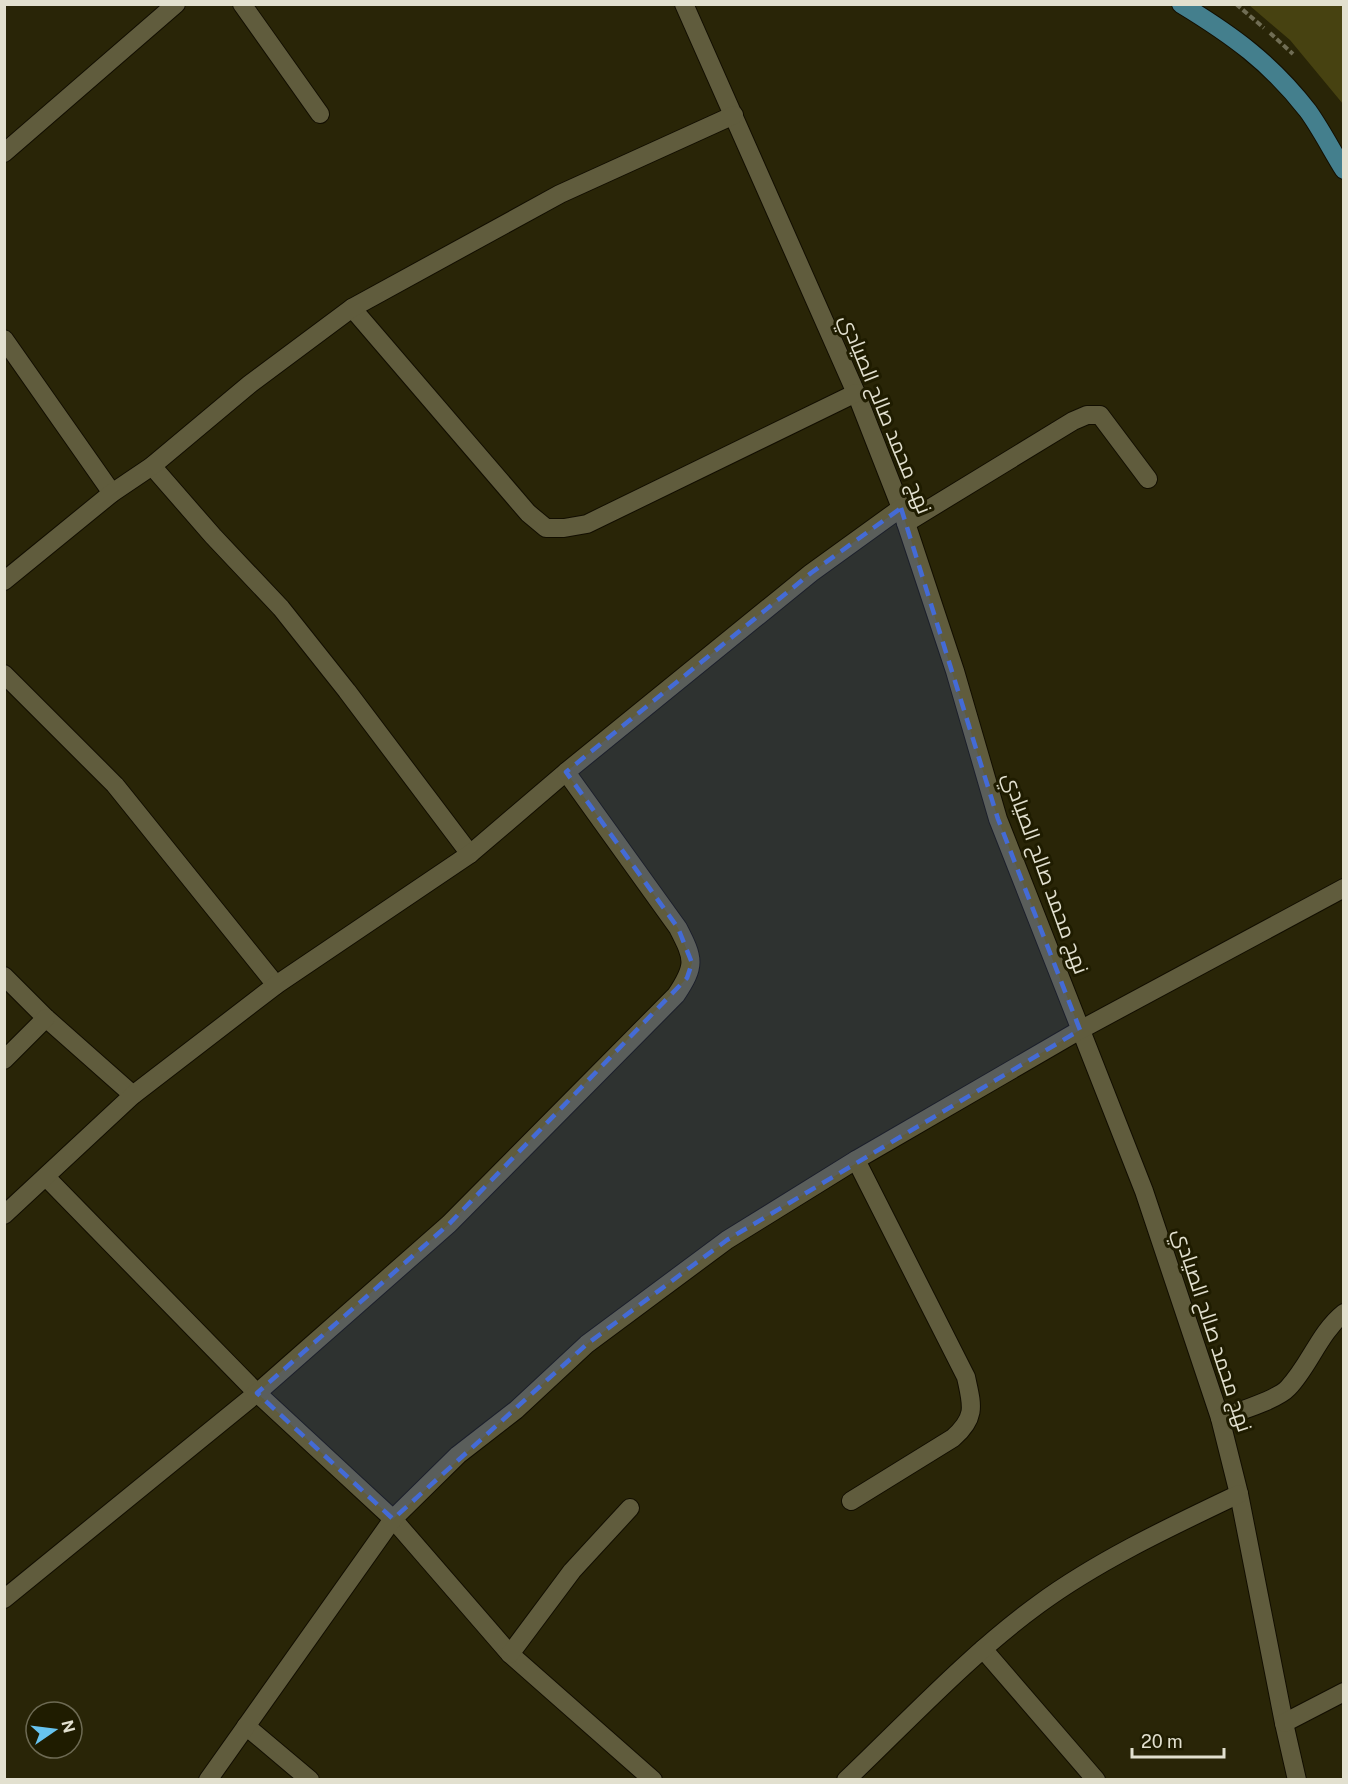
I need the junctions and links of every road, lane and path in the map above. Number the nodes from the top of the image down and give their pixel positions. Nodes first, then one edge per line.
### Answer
1 (176, 4) edge
2 (242, 4) edge
3 (684, 4) edge
4 (1180, 4) edge
5 (320, 114) dead end
6 (734, 115) junction
7 (4, 153) edge
8 (1344, 170) edge
9 (352, 308) junction
10 (4, 339) edge
11 (856, 393) junction
12 (152, 466) junction
13 (1148, 479) dead end
14 (112, 493) junction
15 (904, 515) junction
16 (4, 581) edge
17 (4, 674) edge
18 (566, 772) junction
19 (470, 854) junction
20 (1344, 888) edge
21 (4, 976) edge
22 (276, 985) junction
23 (46, 1018) junction
24 (1080, 1030) junction
25 (4, 1060) edge
26 (133, 1095) junction
27 (856, 1160) junction
28 (46, 1177) junction
29 (4, 1215) edge
30 (1344, 1313) edge
31 (257, 1393) junction
32 (1220, 1419) junction
33 (1239, 1494) junction
34 (851, 1501) dead end
35 (630, 1508) dead end
36 (393, 1519) junction
37 (4, 1599) edge
38 (983, 1649) junction
39 (510, 1654) junction
40 (1344, 1692) edge
41 (1284, 1723) junction
42 (246, 1726) junction
43 (208, 1779) edge
44 (310, 1779) edge
45 (653, 1779) edge
46 (846, 1779) edge
47 (1096, 1779) edge
48 (1297, 1779) edge

1 - 7 street
2 - 5 street
3 - 6 street, نهج محمد صالح الصيادي
4 - 8 main road
6 - 9 street
6 - 11 street, نهج محمد صالح الصيادي
9 - 11 street
9 - 12 street
10 - 14 street
11 - 15 street, نهج محمد صالح الصيادي
12 - 14 street
12 - 19 street
13 - 15 street
14 - 16 street
15 - 18 street
15 - 24 street, نهج محمد صالح الصيادي
17 - 22 street
18 - 19 street
18 - 31 street
19 - 22 street
20 - 24 street
21 - 23 street
22 - 26 street
23 - 25 street
23 - 26 street
24 - 27 street
24 - 32 street, نهج محمد صالح الصيادي
26 - 28 street
27 - 34 street
27 - 36 street
28 - 29 street
28 - 31 street
30 - 32 street
31 - 36 street
31 - 37 street
32 - 33 street, نهج محمد صالح الصيادي
33 - 38 street
33 - 41 street, نهج محمد صالح الصيادي
35 - 39 street
36 - 39 street
36 - 42 street
38 - 46 street
38 - 47 street
39 - 45 street
40 - 41 street
41 - 48 street, نهج محمد صالح الصيادي
42 - 43 street
42 - 44 street

